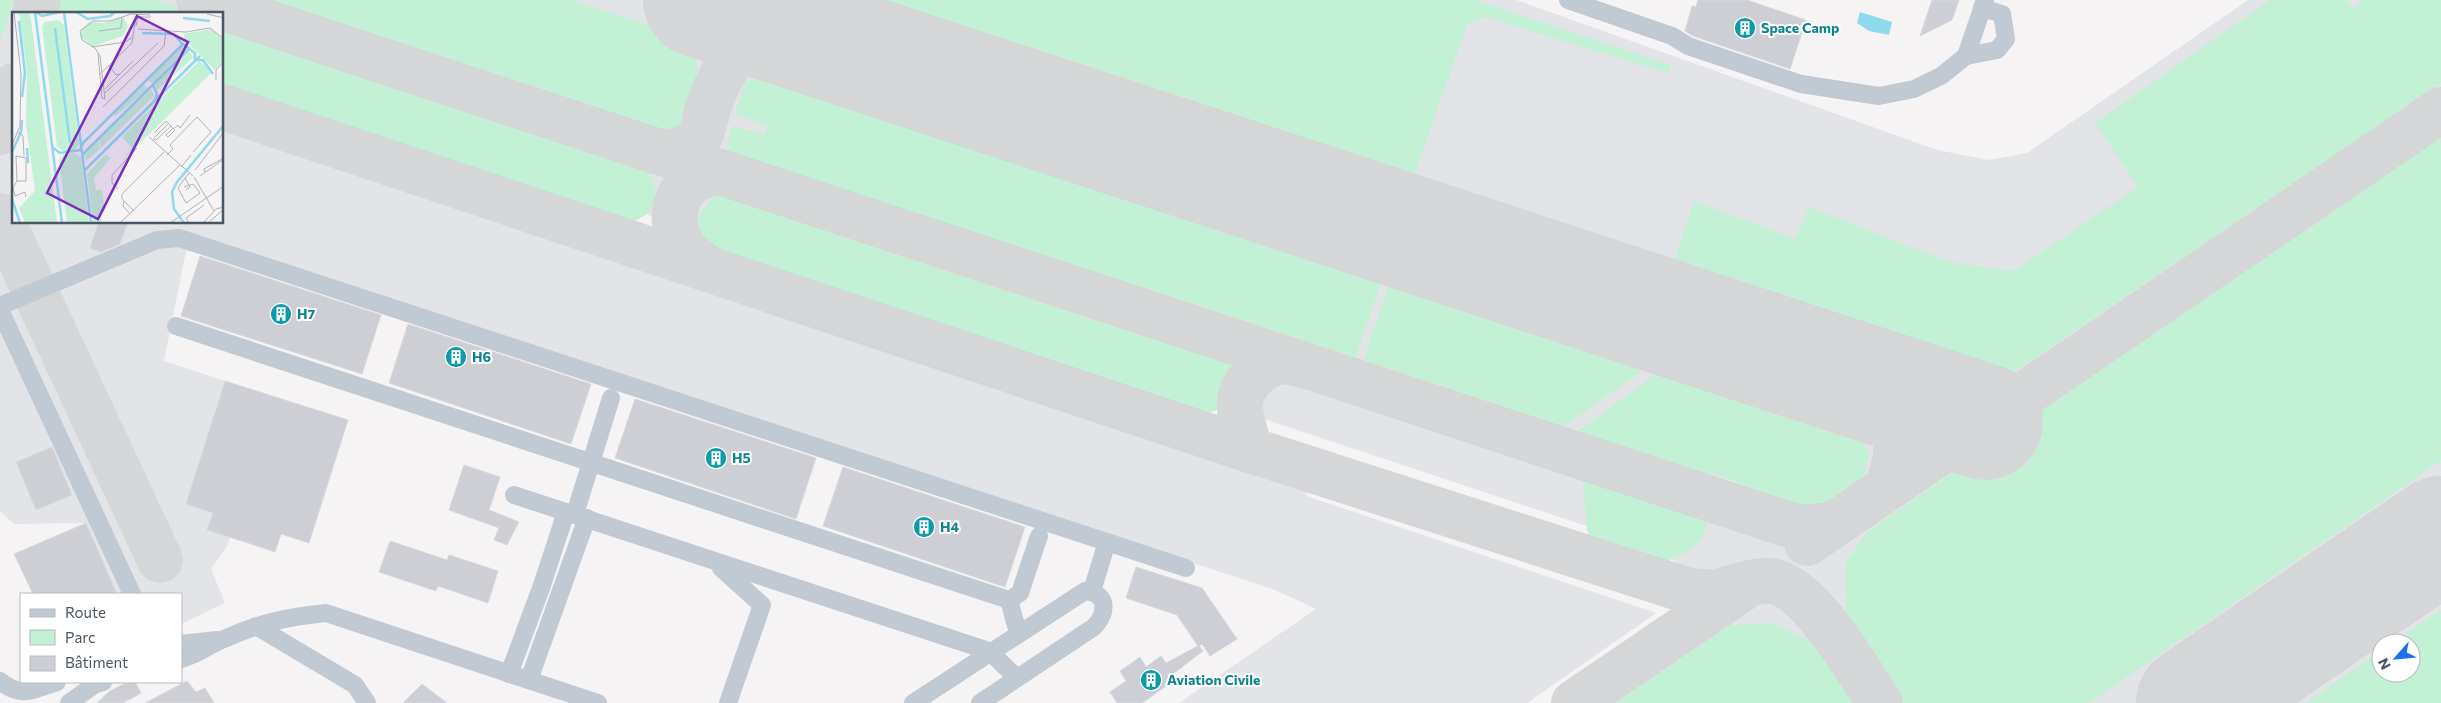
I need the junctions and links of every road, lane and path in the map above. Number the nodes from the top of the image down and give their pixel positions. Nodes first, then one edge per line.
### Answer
1 (1568, 0) edge
2 (1983, 4) edge
3 (1966, 56) junction
4 (0, 306) edge
5 (0, 310) edge
6 (176, 326) dead end
7 (611, 398) dead end
8 (592, 464) junction
9 (514, 495) dead end
10 (576, 515) junction
11 (1039, 536) dead end
12 (1107, 542) junction
13 (715, 562) junction
14 (1186, 568) dead end
15 (1092, 591) junction
16 (132, 593) edge
17 (1009, 600) junction
18 (256, 626) junction
19 (1018, 633) junction
20 (222, 639) junction
21 (182, 644) edge
22 (989, 651) junction
23 (182, 659) edge
24 (509, 674) junction
25 (1017, 678) junction
26 (529, 680) junction
27 (0, 683) edge
28 (54, 683) edge
29 (100, 683) edge
30 (8, 703) edge
31 (69, 703) edge
32 (367, 703) edge
33 (598, 703) edge
34 (728, 703) edge
35 (913, 703) edge
36 (980, 703) edge

1 - 3 lane
2 - 3 lane
2 - 3 lane
4 - 12 lane
5 - 16 lane
6 - 8 lane
7 - 8 lane
8 - 10 lane
8 - 17 lane
9 - 10 lane
10 - 13 lane
10 - 24 lane
10 - 26 lane
11 - 17 lane
12 - 14 lane
12 - 15 lane
13 - 22 lane
13 - 34 lane
15 - 19 lane
15 - 25 lane
17 - 19 lane
18 - 20 lane
18 - 24 lane
18 - 32 lane
19 - 22 lane
20 - 21 lane
20 - 23 lane
22 - 25 lane
22 - 35 lane
24 - 26 lane
25 - 36 lane
26 - 33 lane
27 - 28 lane
27 - 30 lane
29 - 31 lane

